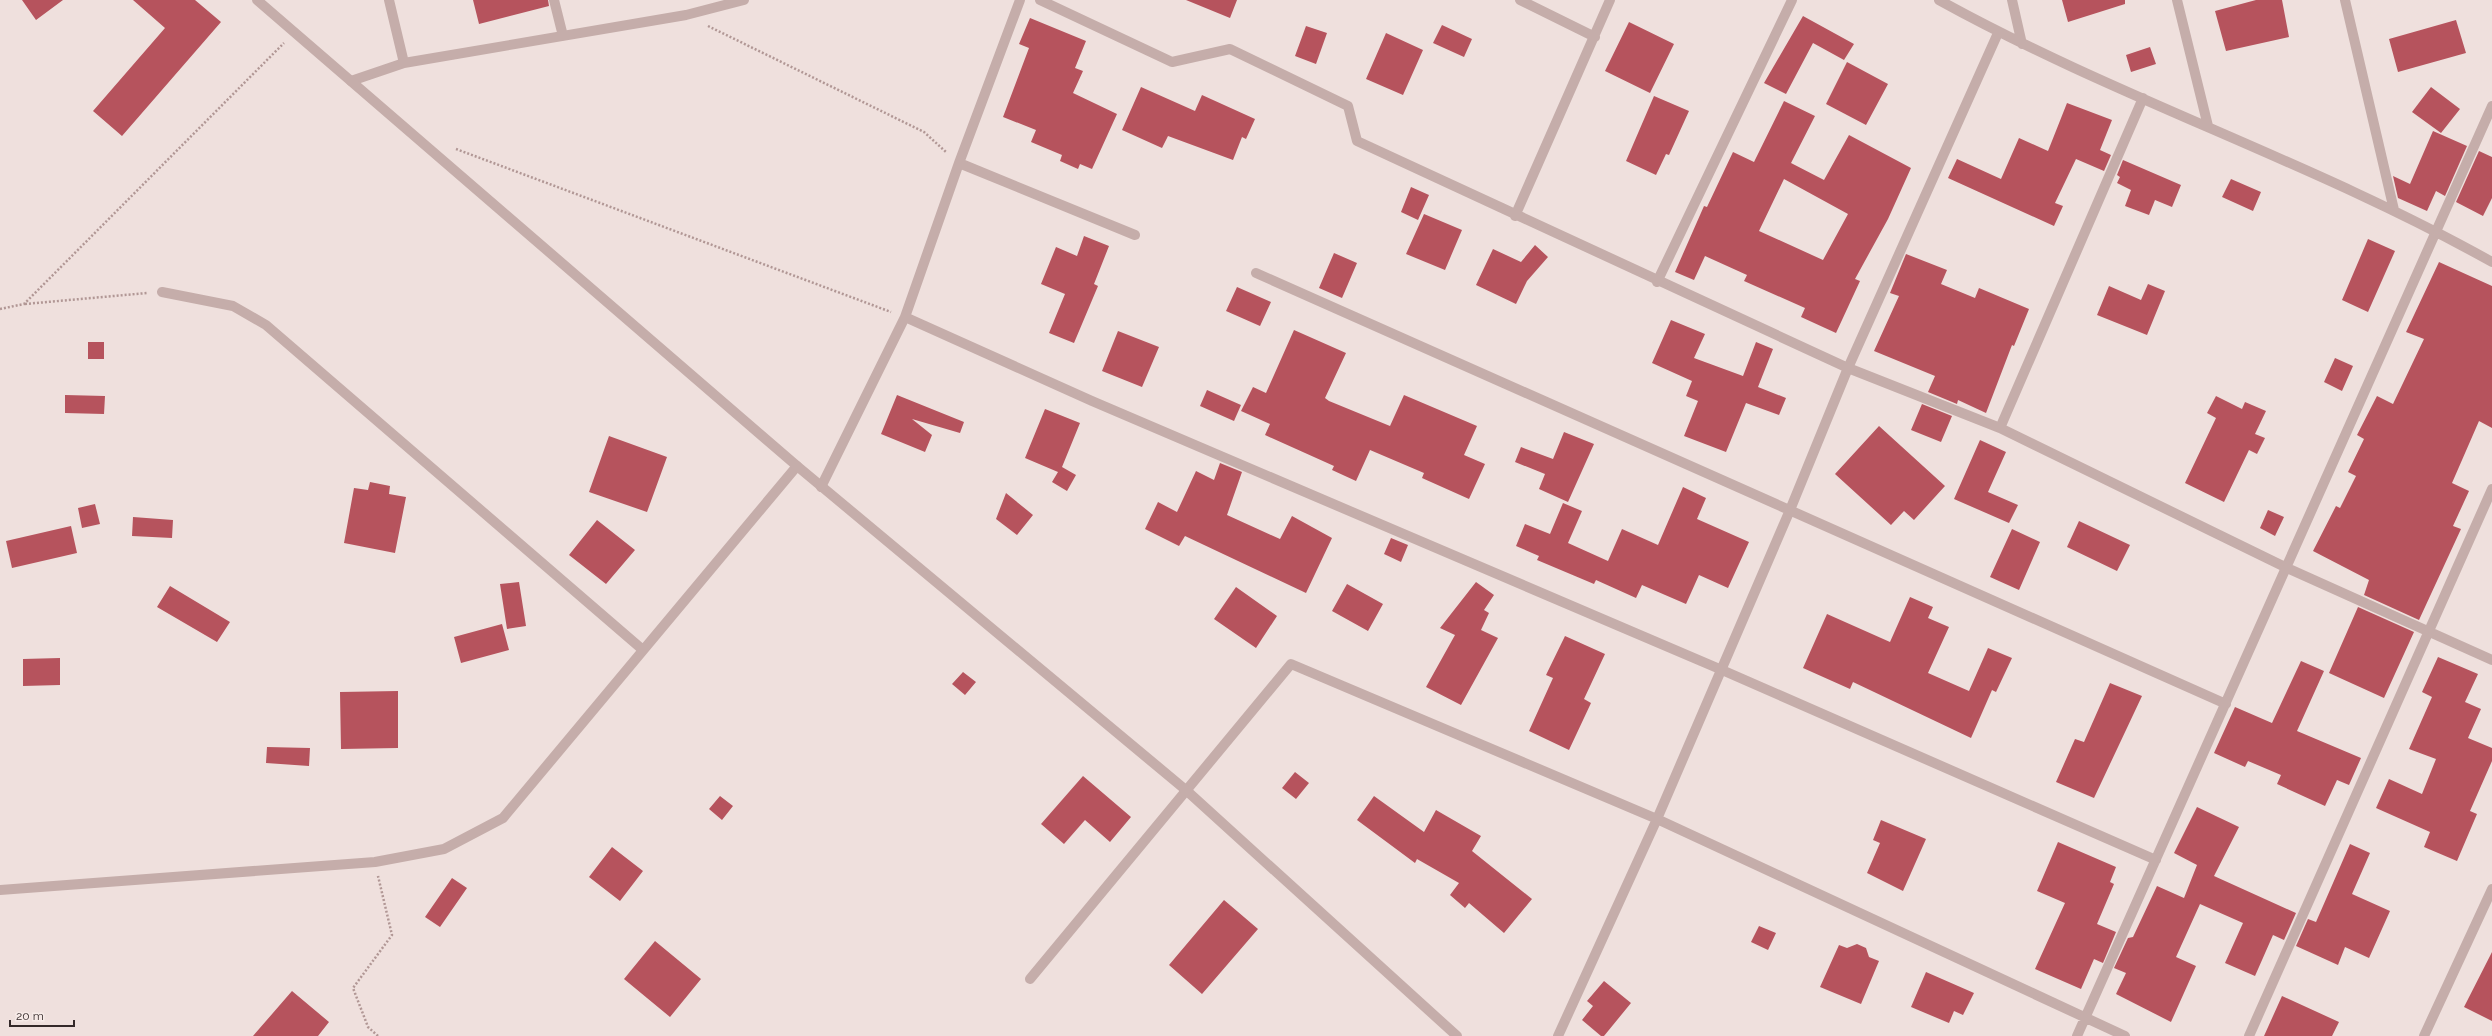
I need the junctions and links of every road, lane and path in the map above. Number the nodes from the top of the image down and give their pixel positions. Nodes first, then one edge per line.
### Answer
1 (257, 0) edge
2 (389, 0) edge
3 (554, 0) edge
4 (744, 0) edge
5 (1020, 0) edge
6 (1040, 0) edge
7 (1520, 0) edge
8 (1610, 0) edge
9 (1792, 0) edge
10 (1939, 0) edge
11 (2012, 0) edge
12 (2177, 0) edge
13 (2345, 0) edge
14 (721, 3) edge
15 (686, 15) junction
16 (294, 32) junction
17 (1998, 33) junction
18 (563, 36) junction
19 (1595, 37) junction
20 (2022, 44) junction
21 (404, 63) junction
22 (351, 81) junction
23 (2143, 98) junction
24 (2492, 106) edge
25 (2208, 126) junction
26 (454, 149) dead end
27 (959, 163) junction
28 (2394, 210) junction
29 (1515, 216) junction
30 (2436, 231) junction
31 (1135, 235) dead end
32 (2492, 262) edge
33 (1256, 273) dead end
34 (1657, 282) junction
35 (162, 292) joint
36 (24, 304) junction
37 (0, 309) edge
38 (905, 317) junction
39 (1848, 368) junction
40 (2000, 428) junction
41 (796, 466) junction
42 (821, 487) junction
43 (2492, 489) edge
44 (1790, 510) junction
45 (2285, 567) junction
46 (2430, 632) junction
47 (643, 650) junction
48 (2492, 660) edge
49 (1722, 670) junction
50 (2226, 704) junction
51 (1188, 791) junction
52 (1657, 819) junction
53 (2156, 860) junction
54 (375, 862) junction
55 (2492, 888) edge
56 (0, 890) edge
57 (1030, 979) dead end
58 (2084, 1018) junction
59 (378, 1036) edge
60 (1457, 1036) edge
61 (1558, 1036) edge
62 (2077, 1036) edge
63 (2125, 1036) edge
64 (2249, 1036) edge
65 (2424, 1036) edge

1 - 16 street
2 - 21 street
3 - 18 street
4 - 14 street
5 - 27 street
6 - 29 street
7 - 19 street
8 - 19 street
9 - 34 street
10 - 17 street
11 - 20 street
12 - 25 street
13 - 28 street
14 - 15 street
15 - 18 street
15 - 27 path
16 - 22 street
16 - 36 path
17 - 20 street
17 - 39 street
18 - 21 street
19 - 29 street
20 - 23 street
21 - 22 street
22 - 41 street
23 - 25 street
23 - 40 street
24 - 30 street
25 - 28 street
26 - 38 path
27 - 31 street
27 - 38 street
28 - 30 street
29 - 34 street
30 - 32 street
30 - 45 street
33 - 44 street
34 - 39 street
35 - 36 path
35 - 47 street
36 - 37 path
38 - 42 street
38 - 49 street
39 - 40 street
39 - 44 street
40 - 45 street
41 - 42 street
41 - 47 street
42 - 51 street
43 - 46 street
44 - 49 street
44 - 50 street
45 - 46 street
45 - 50 street
46 - 48 street
46 - 64 street
47 - 54 street
49 - 52 street
49 - 53 street
50 - 53 street
51 - 52 street
51 - 57 street
51 - 60 street
52 - 58 street
52 - 61 street
53 - 58 street
54 - 56 street
54 - 59 path
55 - 65 street
58 - 62 street
58 - 63 street

